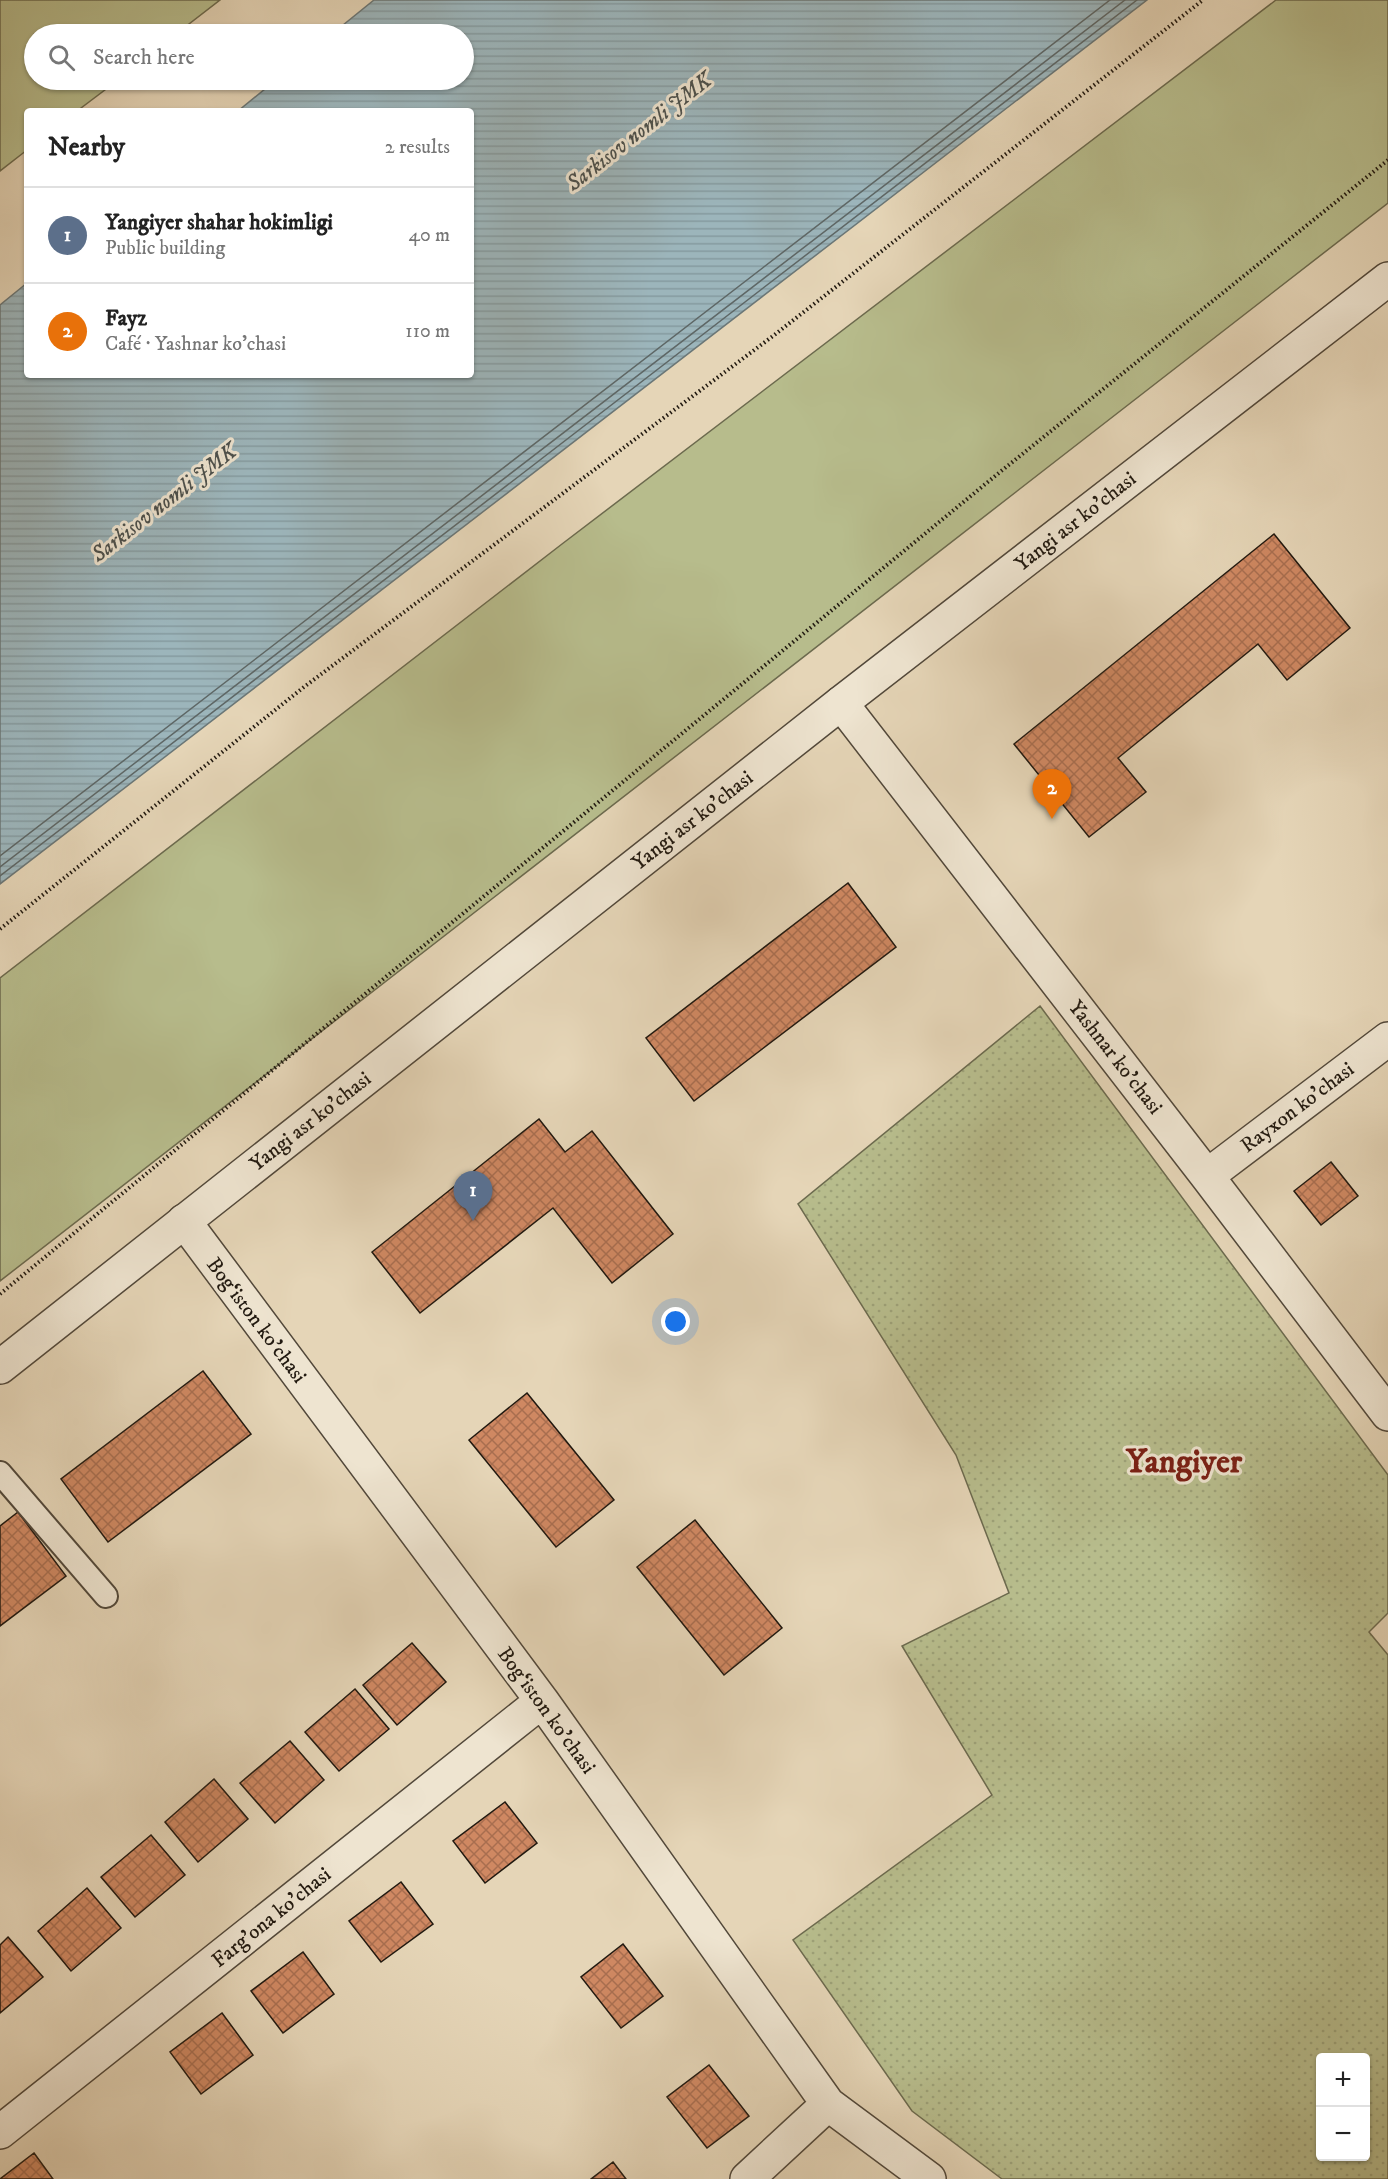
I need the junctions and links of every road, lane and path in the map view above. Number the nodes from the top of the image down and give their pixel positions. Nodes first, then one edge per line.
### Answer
1 (1203, 0) edge
2 (1388, 160) edge
3 (1388, 279) edge
4 (841, 703) junction
5 (0, 929) edge
6 (1388, 1039) edge
7 (1207, 1176) junction
8 (183, 1221) junction
9 (0, 1294) edge
10 (0, 1367) edge
11 (1388, 1414) edge
12 (0, 1473) edge
13 (106, 1596) dead end
14 (542, 1701) junction
15 (828, 2104) junction
16 (0, 2132) edge
17 (747, 2179) edge
18 (929, 2179) edge

1 - 5 path
2 - 9 path
3 - 4 street, Yangi asr ko'chasi
4 - 7 street, Yashnar ko'chasi
4 - 8 street, Yangi asr ko'chasi
6 - 7 street, Rayxon ko'chasi
7 - 11 street, Yashnar ko'chasi
8 - 10 street, Yangi asr ko'chasi
8 - 14 street, Bog‘iston ko'chasi
12 - 13 lane
14 - 15 street, Bog‘iston ko'chasi
14 - 16 street, Farg'ona ko'chasi
15 - 17 street
15 - 18 street, Bog‘iston ko'chasi

